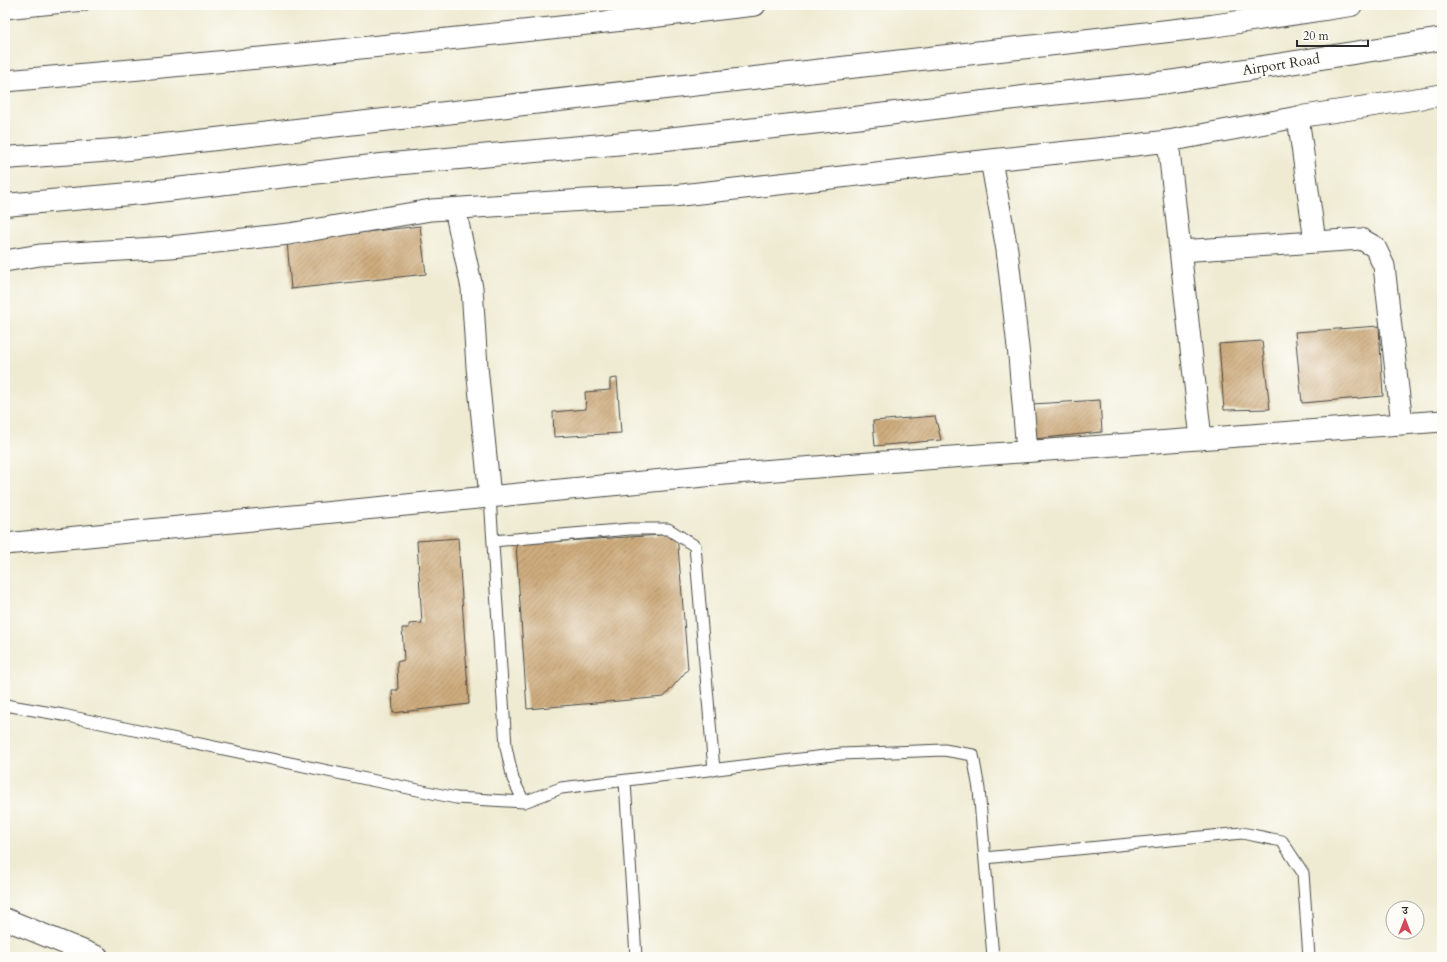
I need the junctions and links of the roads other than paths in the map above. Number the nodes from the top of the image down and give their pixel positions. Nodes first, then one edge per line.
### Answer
1 (84, 5) edge
2 (755, 5) edge
3 (1351, 5) edge
4 (5, 13) edge
5 (1442, 39) edge
6 (5, 81) edge
7 (1442, 94) edge
8 (1298, 117) junction
9 (1168, 141) junction
10 (5, 158) edge
11 (991, 160) junction
12 (5, 205) edge
13 (455, 209) junction
14 (1315, 242) junction
15 (1180, 251) junction
16 (5, 261) edge
17 (1442, 421) edge
18 (1402, 424) junction
19 (1201, 439) junction
20 (1027, 452) junction
21 (490, 497) junction
22 (493, 541) junction
23 (5, 544) edge
24 (5, 705) edge
25 (714, 770) junction
26 (626, 781) junction
27 (524, 802) junction
28 (985, 858) junction
29 (5, 919) edge
30 (98, 957) edge
31 (636, 957) edge
32 (993, 957) edge
33 (1309, 957) edge

1 - 4 lane
2 - 6 street
3 - 10 street
5 - 12 street, Airport Road
7 - 8 street
8 - 9 street
8 - 14 street
9 - 11 street
9 - 15 street
11 - 13 street
11 - 20 street
13 - 16 street
13 - 21 street
14 - 15 street
14 - 18 street
15 - 19 street
17 - 18 street
18 - 19 street
19 - 20 street
20 - 21 street
21 - 22 lane
21 - 23 street
22 - 25 lane
22 - 27 lane
24 - 27 lane
25 - 26 lane
25 - 28 lane
26 - 27 lane
26 - 31 lane
28 - 32 lane
28 - 33 lane
29 - 30 street

